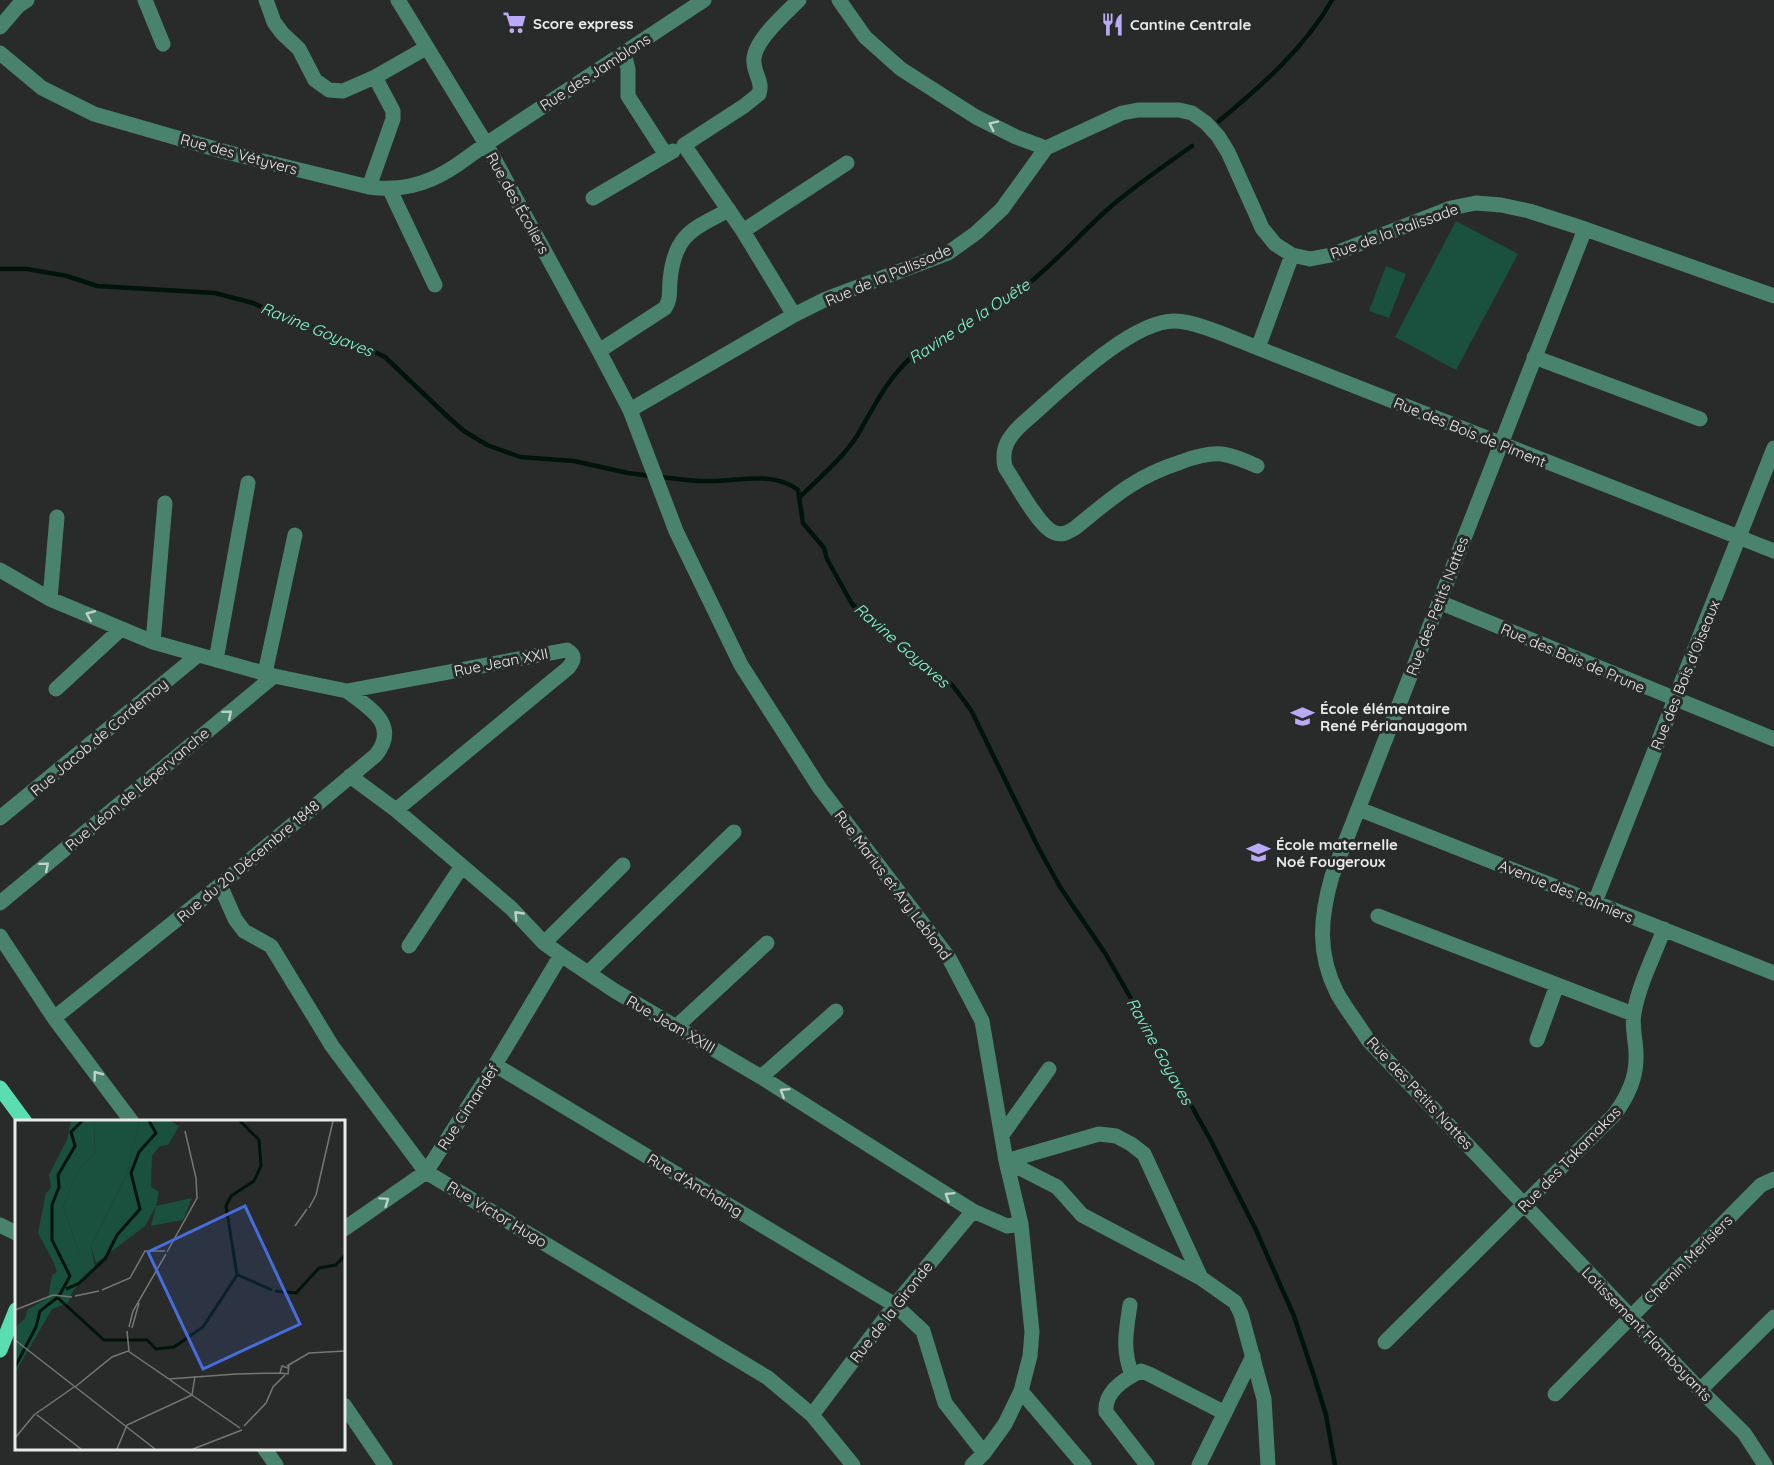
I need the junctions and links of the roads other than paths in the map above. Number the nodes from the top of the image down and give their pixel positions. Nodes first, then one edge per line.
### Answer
1 (27, 0) edge
2 (145, 0) edge
3 (266, 0) edge
4 (398, 0) edge
5 (704, 0) edge
6 (799, 0) edge
7 (839, 0) edge
8 (0, 27) edge
9 (163, 44) dead end
10 (426, 48) junction
11 (0, 53) edge
12 (624, 53) junction
13 (375, 76) junction
14 (486, 144) junction
15 (684, 146) junction
16 (1046, 148) junction
17 (666, 154) junction
18 (847, 163) dead end
19 (369, 187) junction
20 (390, 190) junction
21 (593, 198) dead end
22 (729, 210) junction
23 (1585, 229) junction
24 (743, 231) junction
25 (1292, 255) junction
26 (435, 285) dead end
27 (1774, 297) edge
28 (795, 315) junction
29 (1258, 348) junction
30 (599, 351) junction
31 (1534, 357) junction
32 (630, 410) junction
33 (1700, 419) dead end
34 (1501, 444) junction
35 (1774, 448) edge
36 (648, 462) joint
37 (1257, 466) dead end
38 (248, 483) dead end
39 (165, 503) dead end
40 (57, 518) dead end
41 (295, 535) dead end
42 (1740, 537) junction
43 (1774, 551) edge
44 (0, 570) edge
45 (50, 598) junction
46 (1439, 602) junction
47 (121, 628) junction
48 (153, 642) junction
49 (198, 655) junction
50 (216, 660) junction
51 (270, 674) junction
52 (56, 689) dead end
53 (347, 691) junction
54 (1675, 700) junction
55 (1774, 740) edge
56 (350, 776) junction
57 (1359, 808) junction
58 (396, 810) junction
59 (0, 819) edge
60 (734, 832) dead end
61 (623, 865) dead end
62 (462, 866) junction
63 (220, 885) junction
64 (1595, 902) junction
65 (0, 903) edge
66 (1378, 916) dead end
67 (1664, 929) junction
68 (0, 936) edge
69 (544, 943) junction
70 (767, 943) dead end
71 (409, 946) dead end
72 (561, 955) junction
73 (588, 973) junction
74 (1774, 973) edge
75 (1557, 985) junction
76 (836, 1011) dead end
77 (1633, 1014) junction
78 (54, 1018) junction
79 (676, 1027) junction
80 (1537, 1040) dead end
81 (495, 1065) junction
82 (1049, 1069) dead end
83 (761, 1077) junction
84 (0, 1088) edge
85 (24, 1120) edge
86 (130, 1120) edge
87 (1002, 1135) junction
88 (1006, 1161) junction
89 (426, 1172) junction
90 (1774, 1179) edge
91 (1524, 1205) junction
92 (973, 1211) junction
93 (1021, 1224) junction
94 (0, 1225) edge
95 (345, 1228) edge
96 (15, 1232) edge
97 (1201, 1278) junction
98 (895, 1305) junction
99 (1130, 1305) dead end
100 (15, 1312) edge
101 (1631, 1317) junction
102 (1774, 1317) edge
103 (1385, 1342) dead end
104 (0, 1350) edge
105 (1253, 1356) junction
106 (1132, 1375) junction
107 (1021, 1390) junction
108 (1700, 1390) junction
109 (1555, 1394) dead end
110 (345, 1406) edge
111 (1225, 1413) junction
112 (812, 1415) junction
113 (265, 1450) edge
114 (984, 1453) junction
115 (276, 1465) edge
116 (385, 1465) edge
117 (853, 1465) edge
118 (972, 1465) edge
119 (1084, 1465) edge
120 (1147, 1465) edge
121 (1199, 1465) edge
122 (1268, 1465) edge
123 (1766, 1465) edge

1 - 8 street
2 - 9 street
3 - 13 street
4 - 10 street, Rue des Écoliers
5 - 12 street, Rue des Jamblons
6 - 15 street
16 -> 7 street
10 - 13 street
10 - 14 street, Rue des Écoliers
11 - 19 street, Rue des Vétyvers
12 - 14 street, Rue des Jamblons
12 - 17 street
13 - 19 street
14 - 20 street, Rue des Vétyvers
14 - 30 street, Rue des Écoliers
15 - 17 street
15 - 22 street
16 - 25 street, Rue de la Palissade
16 - 28 street, Rue de la Palissade
17 - 21 street
18 - 24 street
19 - 20 street, Rue des Vétyvers
20 - 26 street
22 - 24 street
22 - 30 street
23 - 25 street, Rue de la Palissade
23 - 27 street, Rue de la Palissade
23 - 31 street, Rue des Petits Nattes
24 - 28 street
25 - 29 street
28 - 32 street, Rue de la Palissade
29 - 34 street, Rue des Bois de Piment
29 - 37 street, Rue des Bois de Piment
30 - 32 street, Rue des Écoliers
31 - 33 street
31 - 34 street, Rue des Petits Nattes
32 - 36 street, Rue des Écoliers
34 - 42 street, Rue des Bois de Piment
34 - 46 street, Rue des Petits Nattes
35 - 42 street, Rue des Bois d'Oiseaux
36 - 87 street, Rue Marius et Ary Leblond
38 - 50 street
39 - 48 street
40 - 45 street
41 - 51 street
42 - 43 street, Rue des Bois de Piment
42 - 54 street, Rue des Bois d'Oiseaux
44 - 45 street, Rue Jean XXII
47 -> 45 street, Rue Jean XXII
46 - 54 street, Rue des Bois de Prune
46 - 57 street, Rue des Petits Nattes
47 - 48 street, Rue Jean XXII
47 - 52 street
48 - 49 street, Rue Jean XXII
49 - 50 street, Rue Jean XXII
49 - 59 street, Rue Jacob de Cordemoy
50 - 51 street, Rue Jean XXII
51 - 53 street, Rue Jean XXII
65 -> 51 street, Rue Léon de Lépervanche
53 - 56 street, Rue du 20 Décembre 1848
53 - 58 street, Rue Jean XXII
54 - 55 street, Rue des Bois de Prune
54 - 64 street, Rue des Bois d'Oiseaux
56 - 58 street, Rue Jean XXIII
56 - 63 street, Rue du 20 Décembre 1848
57 - 64 street, Avenue des Palmiers
57 - 91 street, Rue des Petits Nattes
58 - 62 street, Rue Jean XXIII
60 - 73 street
61 - 69 street
69 -> 62 street, Rue Jean XXIII
62 - 71 street
63 - 78 street, Rue du 20 Décembre 1848
63 - 89 street, Rue Victor Hugo
64 - 67 street, Avenue des Palmiers
66 - 75 street
67 - 74 street, Avenue des Palmiers
67 - 77 street, Rue des Takamakas
68 - 78 street
69 - 72 street, Rue Jean XXIII
70 - 79 street
72 - 73 street, Rue Jean XXIII
72 - 81 street, Rue Cimandef
73 - 79 street, Rue Jean XXIII
75 - 77 street
75 - 80 street
76 - 83 street
77 - 91 street, Rue des Takamakas
86 -> 78 street
79 - 83 street, Rue Jean XXIII
81 - 89 street, Rue Cimandef
81 - 98 street, Rue d'Anchaing
82 - 87 street
92 -> 83 street, Rue Jean XXIII
84 - 85 main road
87 - 88 street, Rue Marius et Ary Leblond
88 - 93 street, Rue Marius et Ary Leblond
88 - 97 street
88 - 97 street
95 -> 89 street, Rue Cimandef
89 - 112 street, Rue Victor Hugo
90 - 101 street, Chemin Merisiers
91 - 101 street, Lotissement Flamboyants
91 - 103 street, Rue des Takamakas
92 - 93 street, Rue Jean XXIII
92 - 98 street, Rue de la Gironde
93 - 107 street, Rue Marius et Ary Leblond
94 - 96 street
97 - 105 street
98 - 112 street, Rue de la Gironde
98 - 114 street, Rue d'Anchaing
99 - 106 street
100 - 104 main road
101 - 108 street, Lotissement Flamboyants
101 - 109 street, Chemin Merisiers
102 - 108 street
105 - 111 street
105 - 122 street
106 - 111 street
106 - 120 street
107 - 114 street, Rue Marius et Ary Leblond
107 - 119 street
108 - 123 street, Lotissement Flamboyants
110 - 116 street
111 - 121 street
112 - 117 street, Rue Victor Hugo
113 - 115 street
114 - 118 street, Rue Marius et Ary Leblond

